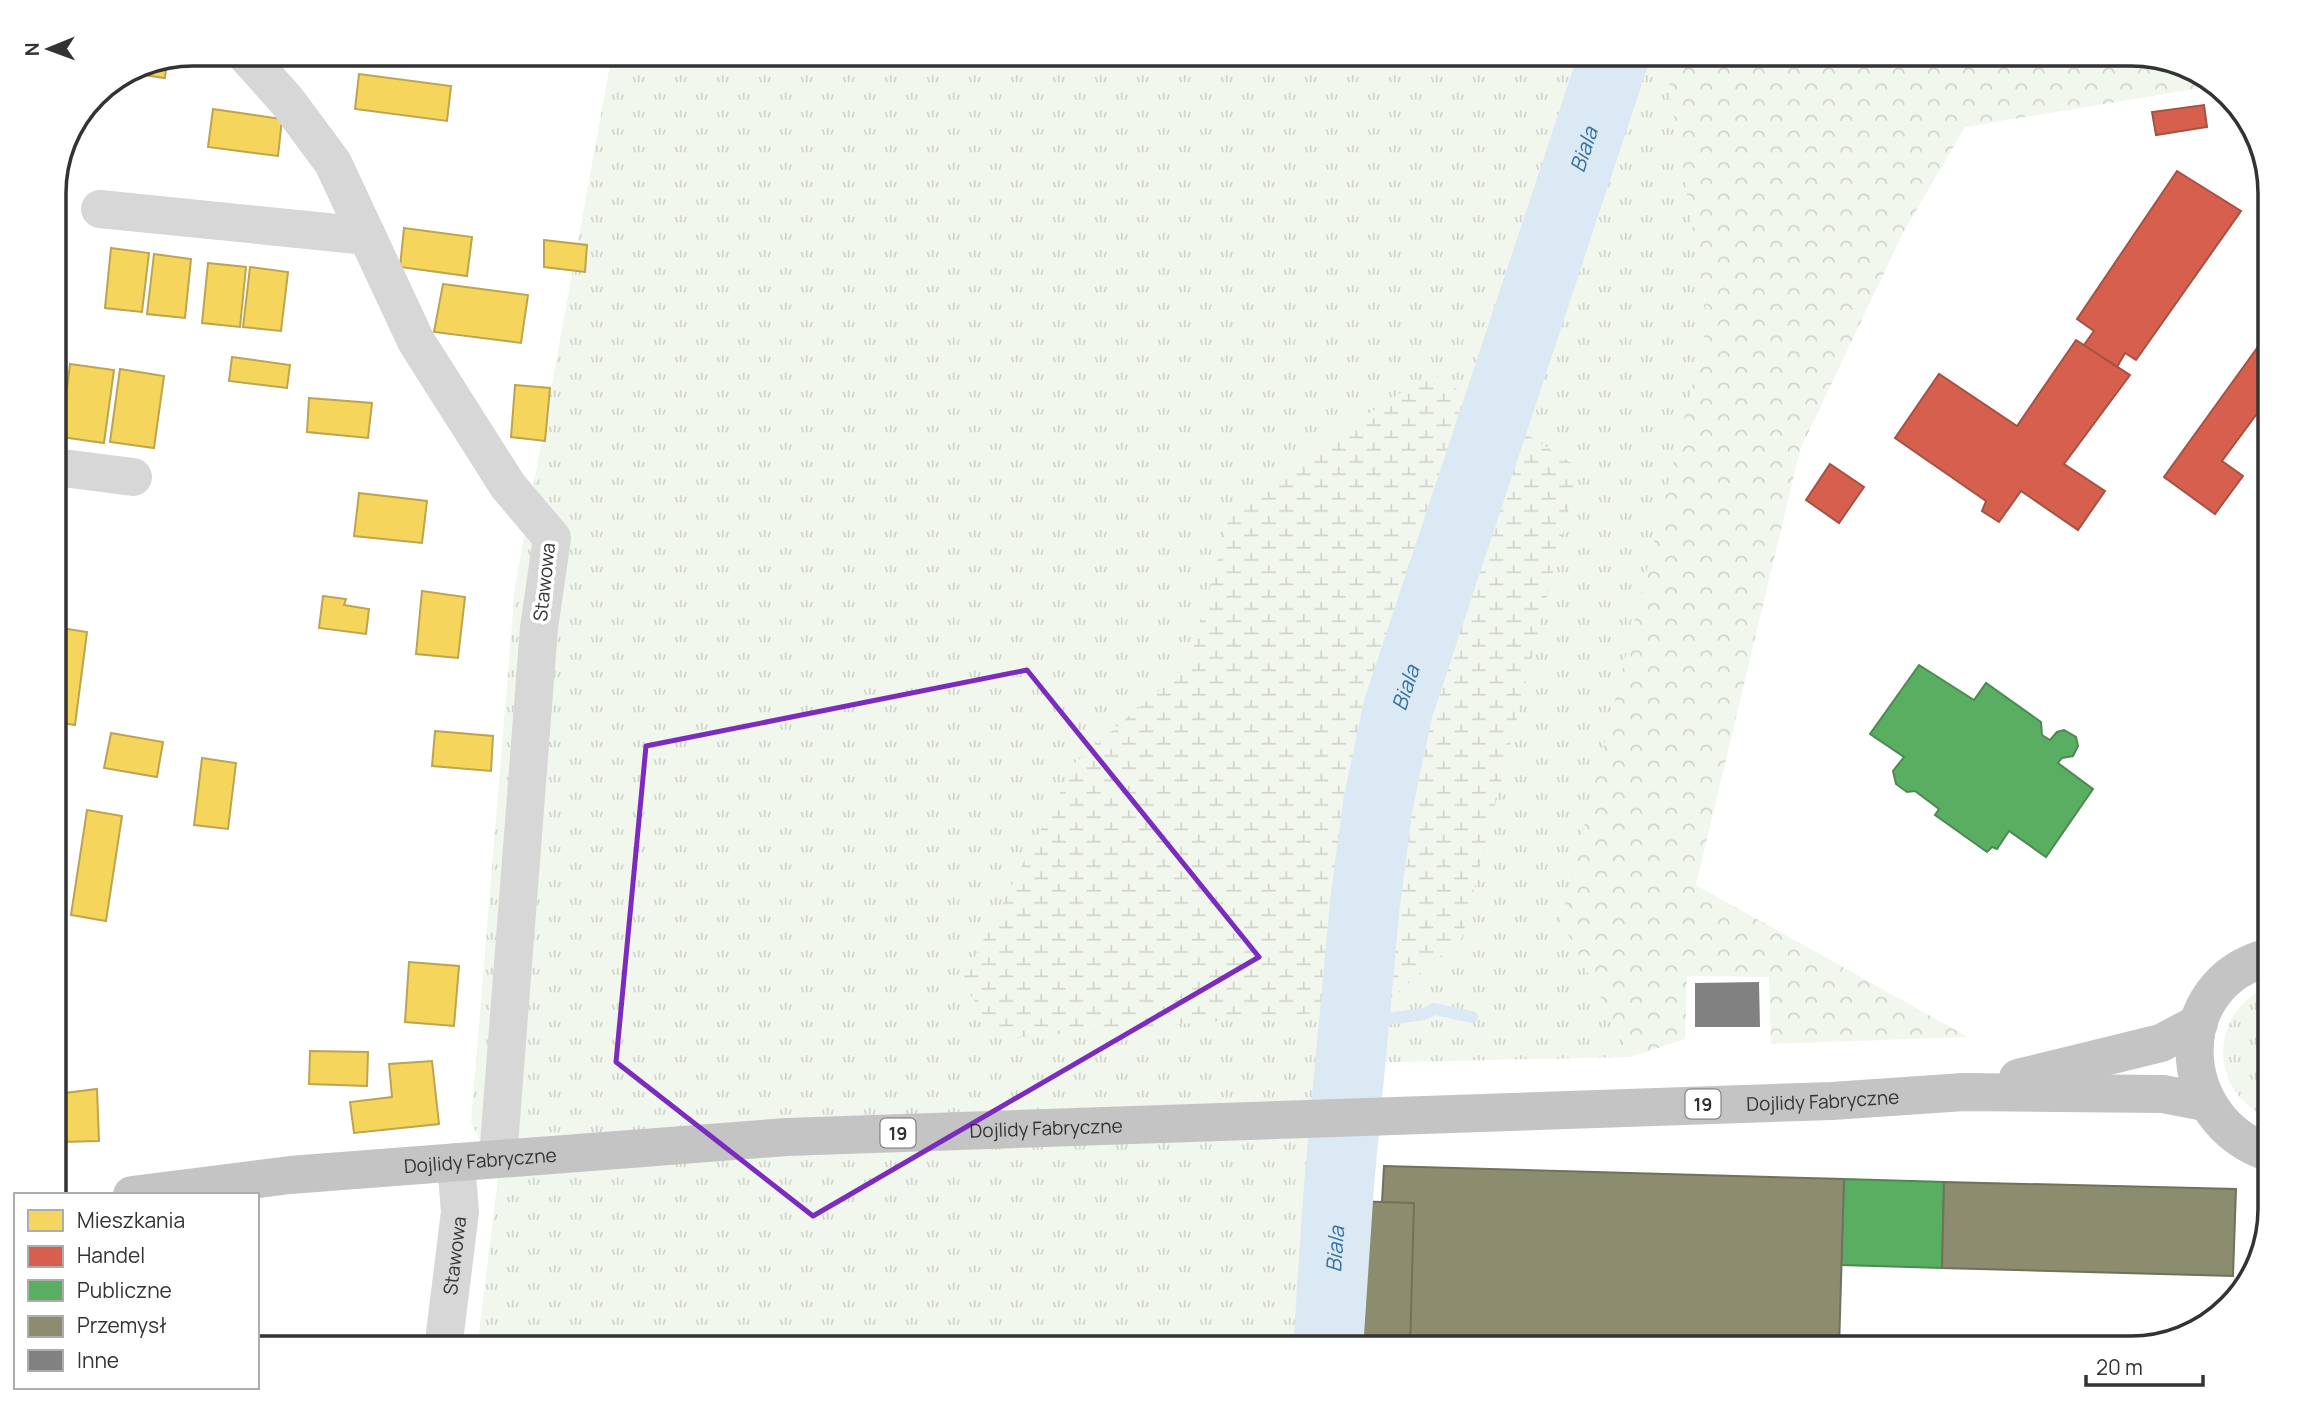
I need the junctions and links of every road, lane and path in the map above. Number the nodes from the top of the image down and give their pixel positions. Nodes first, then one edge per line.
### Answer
1 (257, 67) edge
2 (100, 209) dead end
3 (367, 236) junction
4 (67, 469) edge
5 (133, 477) dead end
6 (2258, 961) edge
7 (2199, 1023) junction
8 (1964, 1092) junction
9 (2205, 1101) junction
10 (2258, 1149) edge
11 (498, 1158) junction
12 (456, 1162) junction
13 (148, 1193) edge
14 (445, 1336) edge

1 - 3 street, Stawowa
2 - 3 street
3 - 11 street, Stawowa
4 - 5 street
6 - 7 highway
7 - 8 highway, Dojlidy Fabryczne / 19
7 - 9 highway
8 - 9 highway, Dojlidy Fabryczne / 19
8 - 11 highway, Dojlidy Fabryczne / 19
9 - 10 highway
11 - 12 highway, Dojlidy Fabryczne / 19
12 - 13 highway, Dojlidy Fabryczne / 19
12 - 14 street, Stawowa

